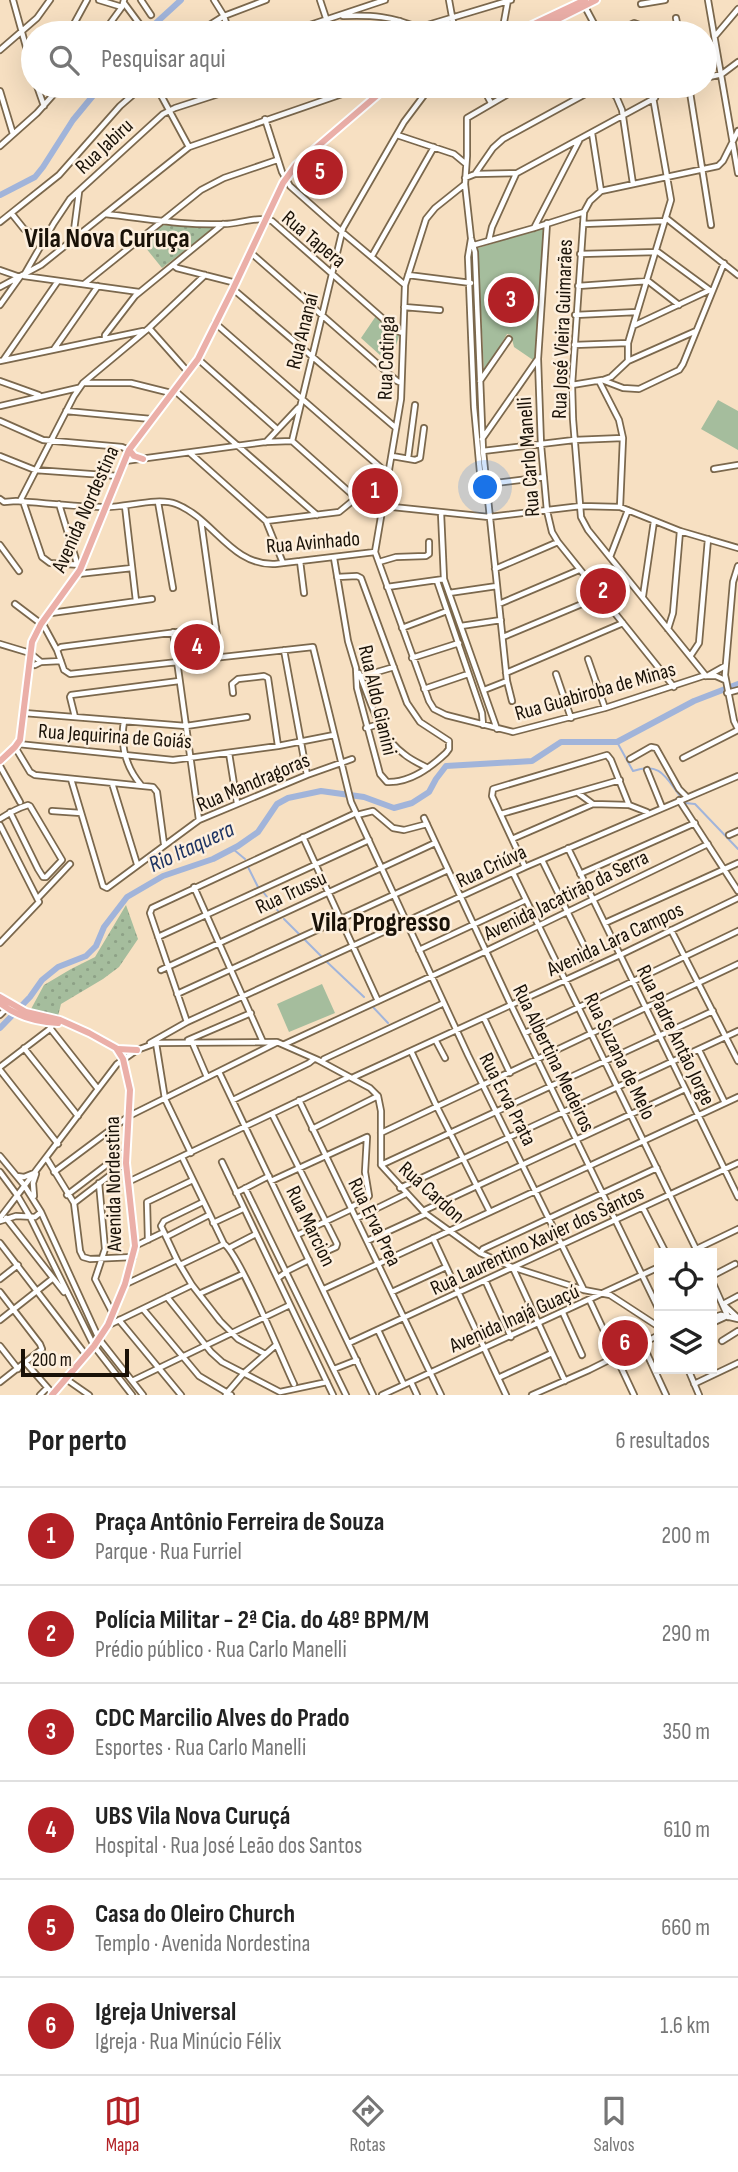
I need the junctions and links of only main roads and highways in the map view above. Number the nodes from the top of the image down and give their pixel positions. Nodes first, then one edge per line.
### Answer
1 (596, 0) edge
2 (584, 3) edge
3 (551, 21) edge
4 (378, 98) edge
5 (130, 450) junction
6 (143, 459) road end
7 (0, 761) edge
8 (0, 997) edge
9 (0, 1003) edge
10 (11, 1008) junction
11 (48, 1023) junction
12 (67, 1024) junction
13 (116, 1048) junction
14 (137, 1051) road end
15 (53, 1395) edge

1 - 2 main road
2 - 3 main road
4 - 5 main road, Avenida Nordestina
5 - 6 main road
5 - 7 main road, Avenida Nordestina
8 - 10 main road, Avenida Nordestina
9 - 10 main road, Avenida Nordestina
10 - 11 main road, Avenida Nordestina
11 - 12 main road, Avenida Nordestina
11 - 12 main road, Avenida Nordestina
12 - 13 main road, Avenida Nordestina
13 - 14 main road
13 - 15 main road, Avenida Nordestina

